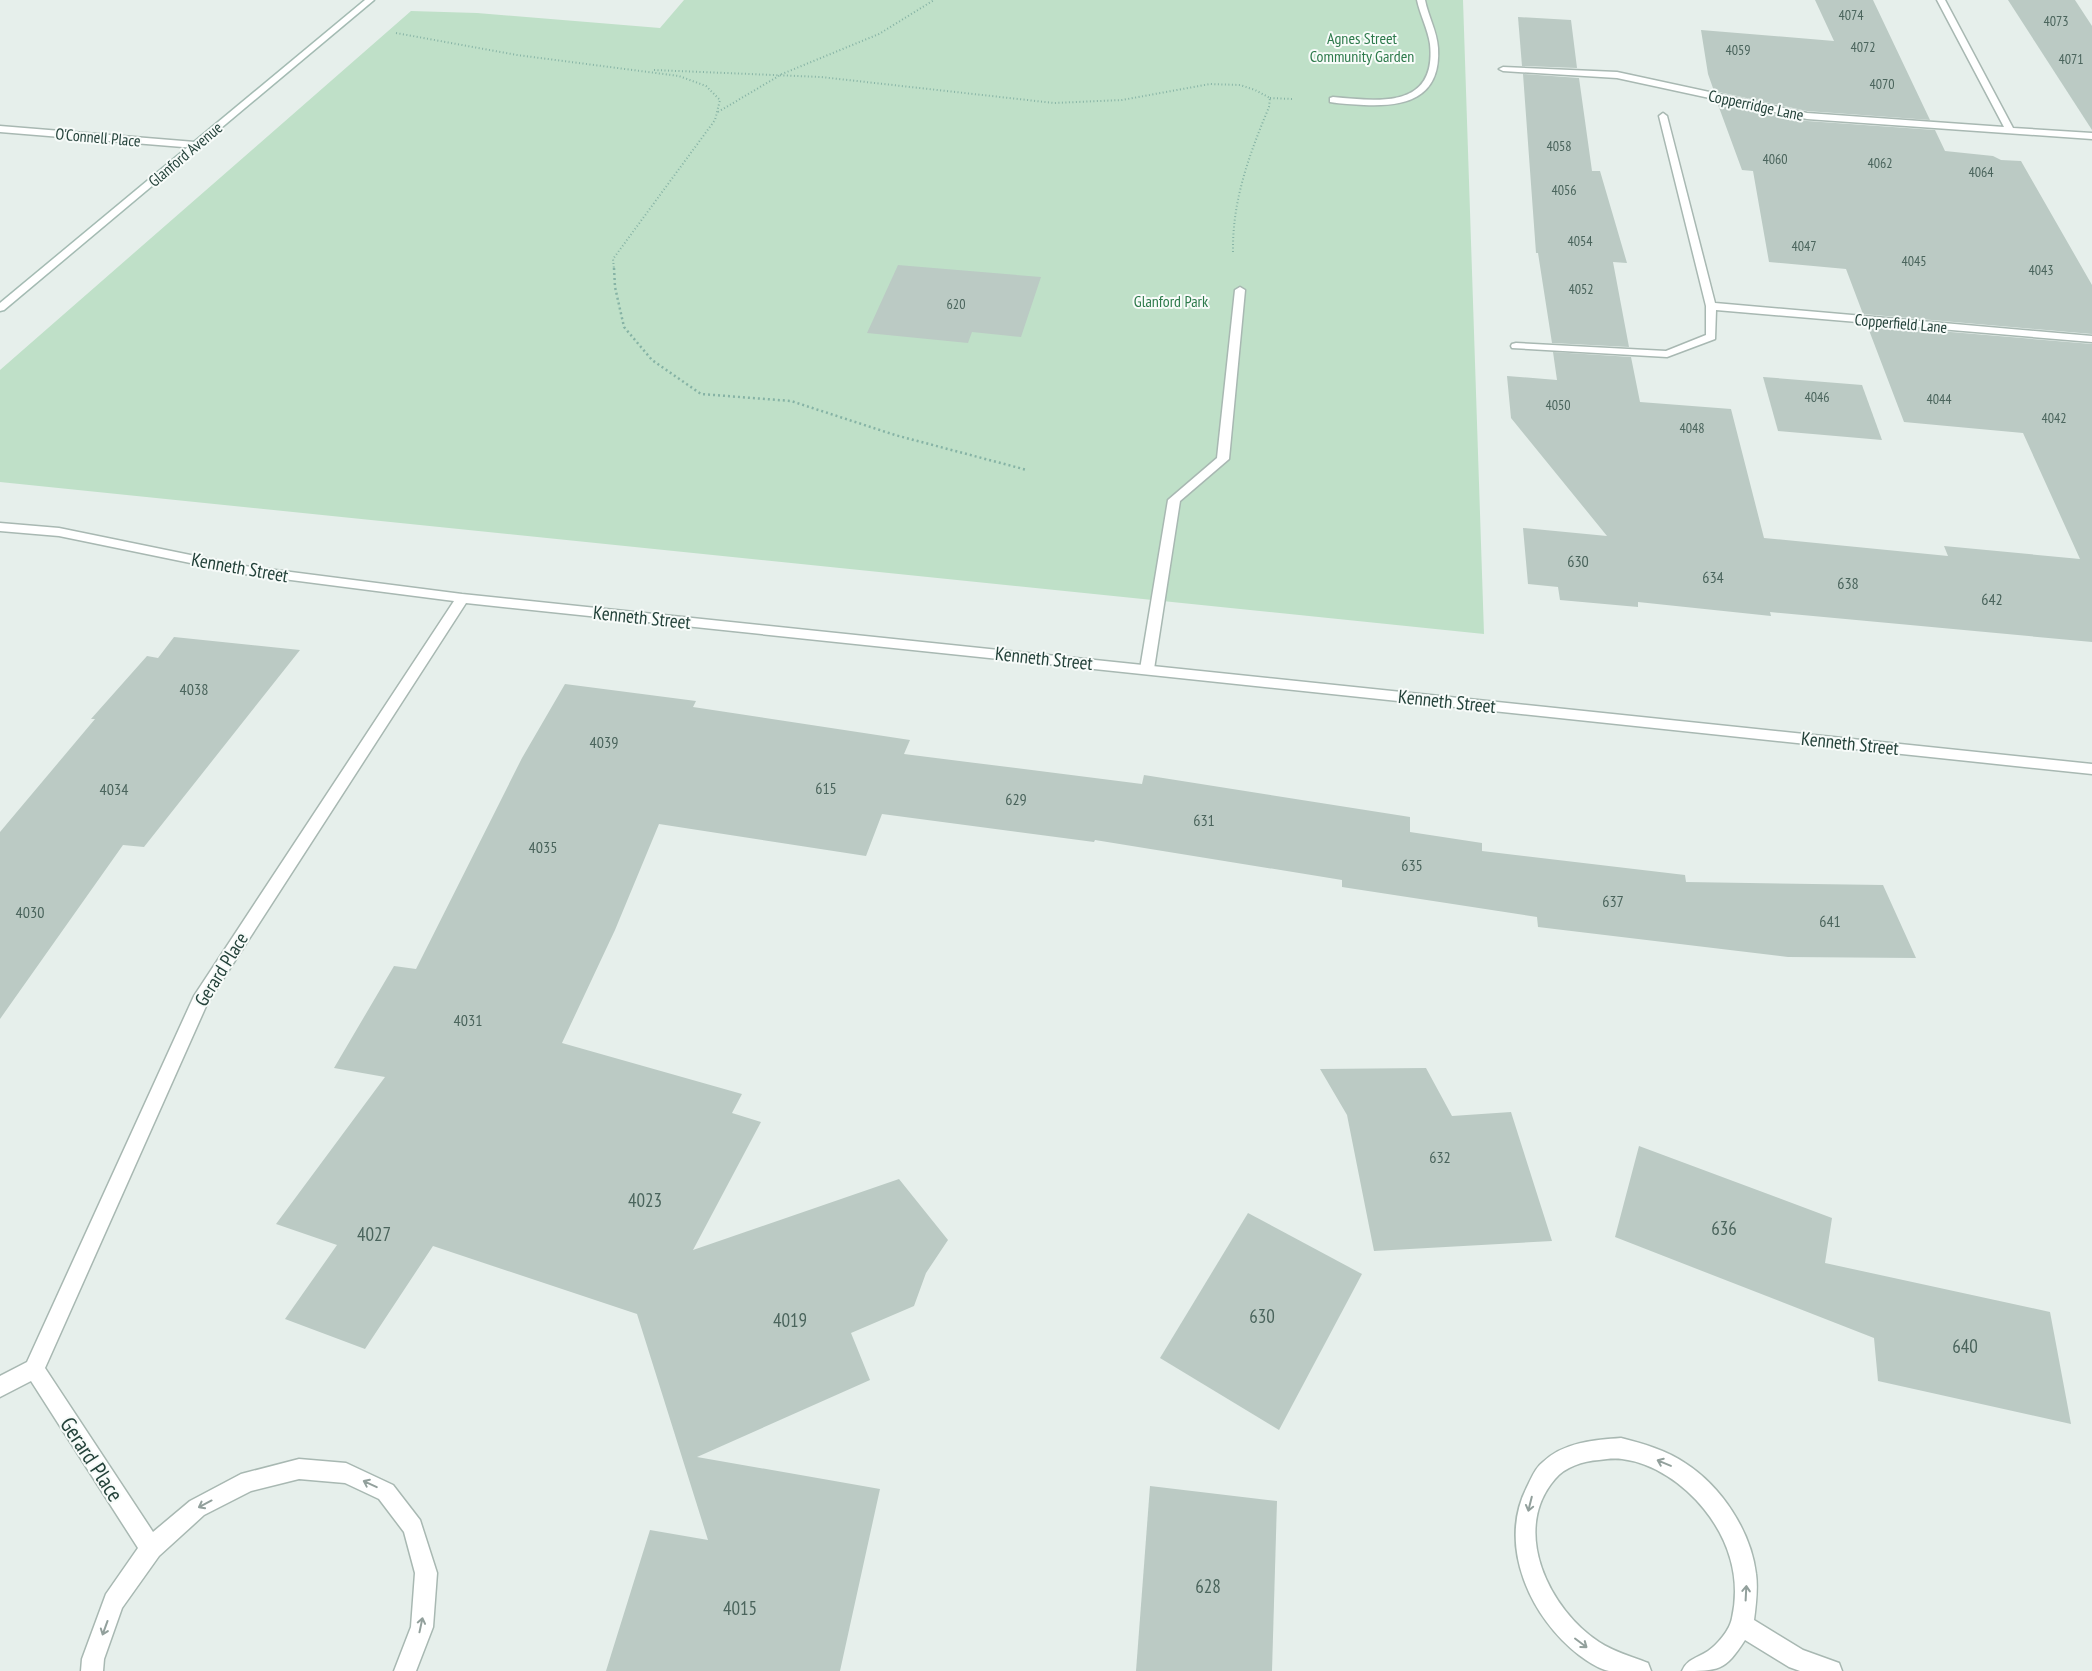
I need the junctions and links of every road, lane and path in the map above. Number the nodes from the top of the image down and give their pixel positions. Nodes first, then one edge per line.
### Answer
1 (370, 0) edge
2 (934, 0) edge
3 (1421, 0) edge
4 (1941, 0) edge
5 (343, 22) junction
6 (1503, 69) dead end
7 (643, 70) junction
8 (782, 74) junction
9 (1334, 100) dead end
10 (717, 112) junction
11 (1663, 116) dead end
12 (0, 129) edge
13 (2010, 131) junction
14 (2092, 136) edge
15 (196, 145) junction
16 (1233, 257) dead end
17 (1240, 290) dead end
18 (1711, 306) junction
19 (0, 308) edge
20 (2092, 339) edge
21 (1516, 346) dead end
22 (1027, 470) dead end
23 (0, 527) edge
24 (462, 598) junction
25 (1147, 669) junction
26 (2092, 769) edge
27 (34, 1369) junction
28 (0, 1387) edge
29 (151, 1548) junction
30 (1742, 1625) junction
31 (92, 1671) edge
32 (405, 1671) edge
33 (1640, 1671) edge
34 (1692, 1671) edge
35 (1831, 1671) edge

1 - 5 street, Glanford Avenue
2 - 8 path
3 - 9 street
4 - 13 street
5 - 7 path
5 - 15 street, Glanford Avenue
6 - 13 street, Copperridge Lane
7 - 8 path
7 - 10 path
8 - 10 path
8 - 16 path
10 - 22 path
11 - 18 street
12 - 15 street, O'Connell Place
13 - 14 street, Copperridge Lane
15 - 19 street, Glanford Avenue
17 - 25 street
18 - 20 street, Copperfield Lane
18 - 21 street
23 - 24 street, Kenneth Street
24 - 25 street, Kenneth Street
24 - 27 street, Gerard Place
25 - 26 street, Kenneth Street
27 - 28 street
27 - 29 street, Gerard Place
29 -> 31 street
32 -> 29 street
30 -> 33 street
30 - 34 street
30 - 35 street

